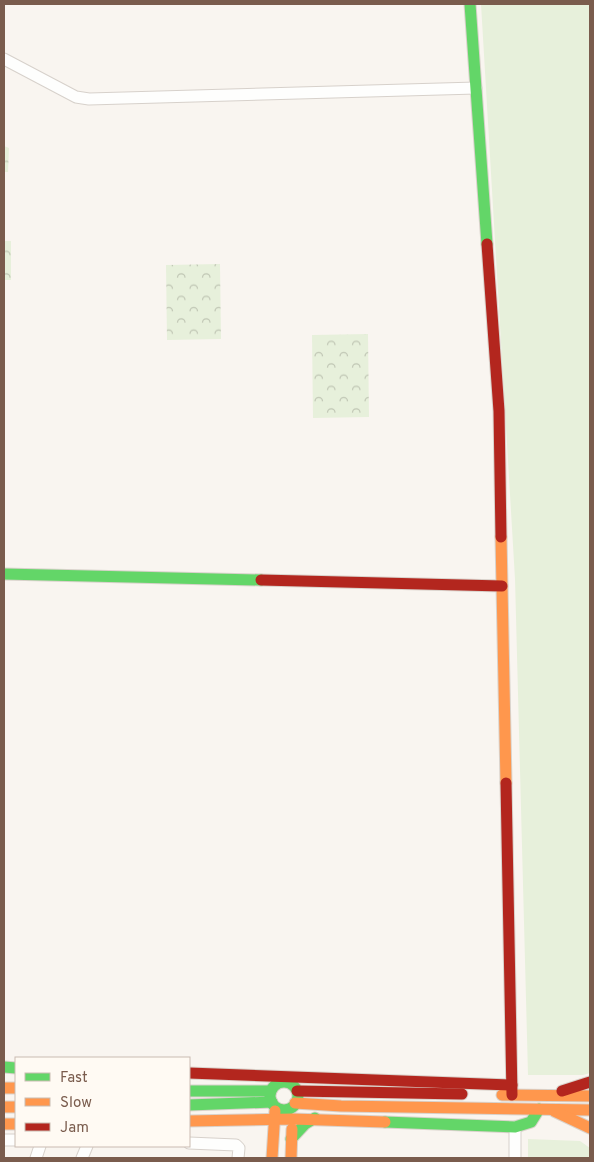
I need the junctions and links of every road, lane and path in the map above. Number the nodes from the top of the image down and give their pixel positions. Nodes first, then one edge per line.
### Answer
1 (470, 4) edge
2 (4, 59) edge
3 (476, 88) junction
4 (4, 574) edge
5 (502, 586) junction
6 (190, 1073) edge
7 (222, 1074) junction
8 (590, 1082) edge
9 (512, 1090) junction
10 (190, 1091) edge
11 (244, 1091) junction
12 (297, 1091) junction
13 (548, 1095) junction
14 (590, 1096) edge
15 (273, 1100) junction
16 (190, 1105) edge
17 (294, 1105) junction
18 (337, 1106) junction
19 (544, 1109) junction
20 (590, 1110) edge
21 (292, 1119) junction
22 (274, 1120) junction
23 (190, 1121) edge
24 (310, 1121) junction
25 (515, 1127) junction
26 (590, 1128) edge
27 (292, 1138) junction
28 (190, 1143) edge
29 (238, 1158) edge
30 (272, 1158) edge
31 (291, 1158) edge
32 (515, 1158) edge

1 - 3 street
2 - 3 street
3 - 5 street
4 - 5 street
5 - 9 street
6 - 7 street
7 - 9 street
7 - 11 street
8 - 13 street
9 - 12 street
9 - 13 street
10 - 11 street
11 - 15 street
12 - 15 street
12 - 17 street
13 - 14 street
15 - 16 street
15 - 17 street
15 - 22 street
17 - 18 street
17 - 21 street
18 - 19 street
18 - 24 street
19 - 20 street
19 - 25 street
19 - 26 street
21 - 22 street
21 - 24 street
21 - 27 street
22 - 23 street
22 - 30 street
24 - 25 street
24 - 27 street
25 - 32 street
27 - 31 street
28 - 29 street

